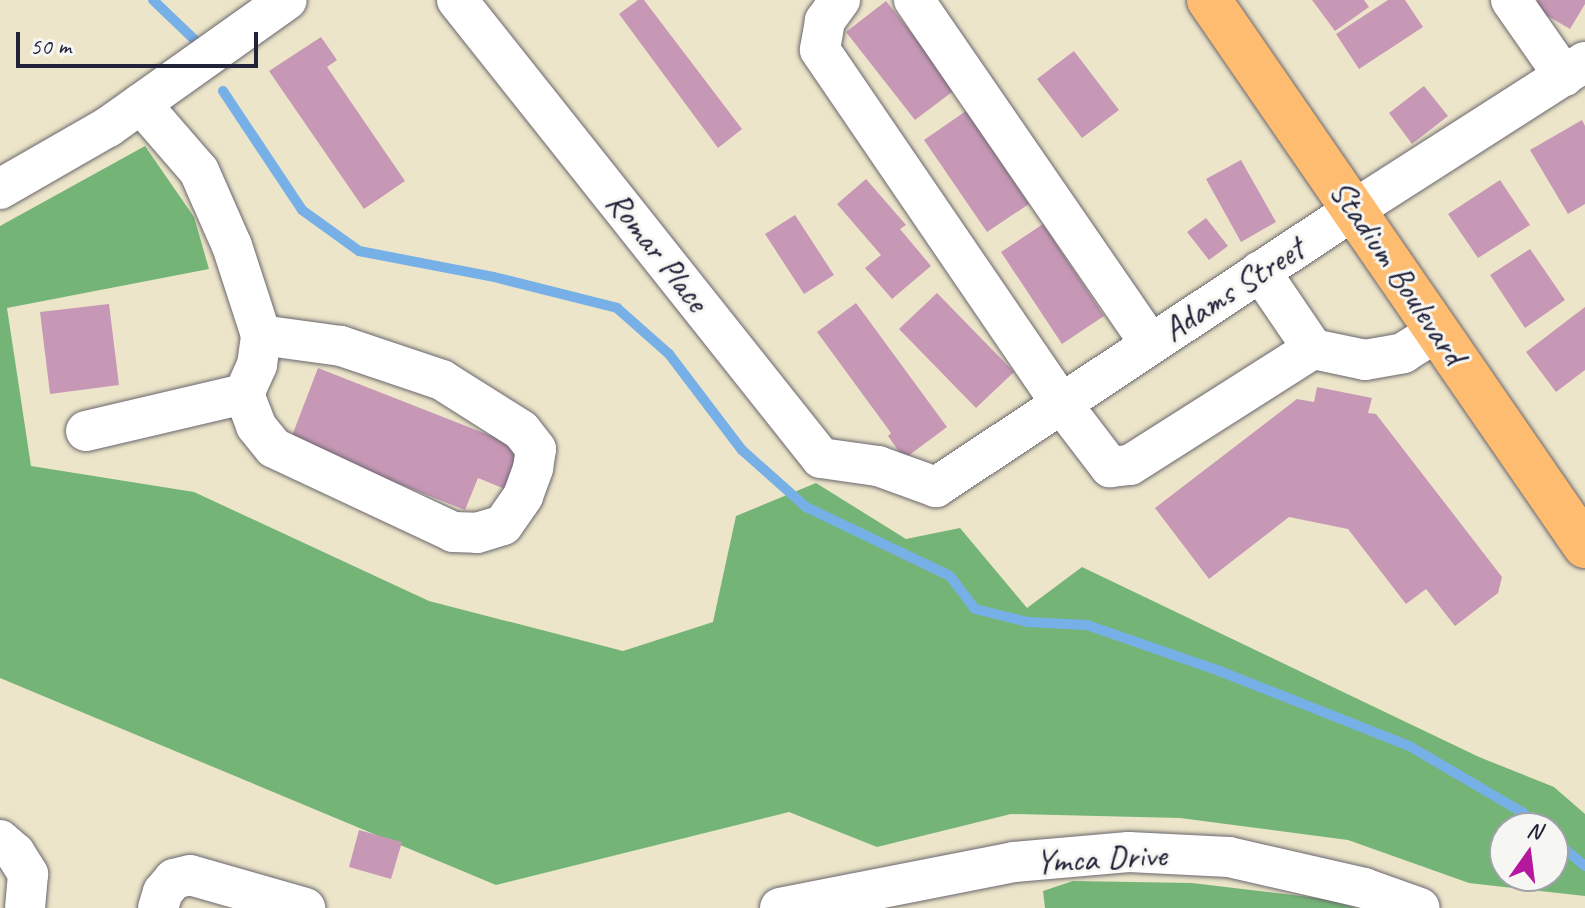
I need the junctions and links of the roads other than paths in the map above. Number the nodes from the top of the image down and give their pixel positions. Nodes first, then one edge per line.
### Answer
1 (287, 0) edge
2 (457, 0) edge
3 (840, 0) edge
4 (914, 0) edge
5 (1209, 0) edge
6 (1511, 0) edge
7 (1574, 69) edge
8 (141, 104) junction
9 (0, 189) edge
10 (1355, 209) junction
11 (1260, 271) junction
12 (1438, 331) junction
13 (261, 335) junction
14 (1150, 344) junction
15 (1313, 349) junction
16 (244, 394) junction
17 (1061, 403) junction
18 (86, 431) dead end
19 (878, 466) joint
20 (1585, 546) edge
21 (0, 840) edge
22 (25, 908) edge
23 (158, 908) edge
24 (305, 908) edge
25 (780, 908) edge
26 (1420, 908) edge

1 - 8 street
2 - 19 street, Romar Place
3 - 17 street
4 - 14 street
5 - 10 main road, Stadium Boulevard
6 - 7 street
7 - 10 street, Adams Street
8 - 9 street
8 - 13 street
10 - 11 street, Adams Street
10 - 12 main road, Stadium Boulevard
11 - 14 street, Adams Street
11 - 15 street
12 - 15 street
12 - 20 main road, Stadium Boulevard
13 - 16 street
13 - 16 street
14 - 17 street, Adams Street
15 - 17 street
16 - 18 street
17 - 19 street, Adams Street
21 - 22 street
23 - 24 street
25 - 26 street, Ymca Drive

